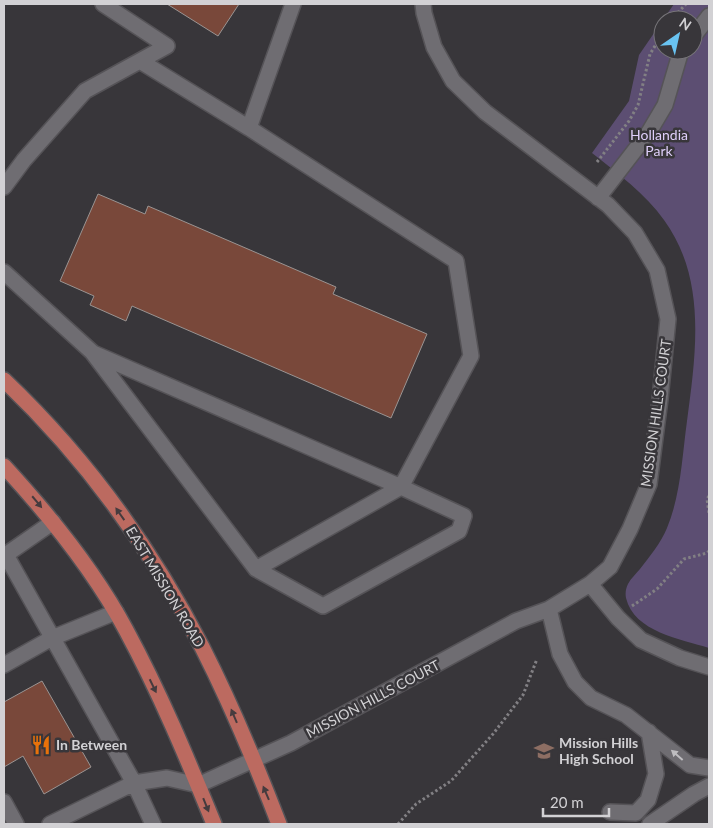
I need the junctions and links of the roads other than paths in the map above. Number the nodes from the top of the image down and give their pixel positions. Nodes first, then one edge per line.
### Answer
1 (292, 4) edge
2 (423, 4) edge
3 (108, 5) edge
4 (678, 60) edge
5 (140, 61) junction
6 (249, 128) junction
7 (4, 187) edge
8 (598, 198) junction
9 (4, 272) edge
10 (92, 352) junction
11 (4, 380) edge
12 (4, 466) edge
13 (401, 487) junction
14 (53, 522) junction
15 (5, 555) edge
16 (256, 569) junction
17 (590, 584) junction
18 (549, 608) junction
19 (116, 612) junction
20 (52, 638) junction
21 (4, 664) edge
22 (709, 667) edge
23 (649, 732) junction
24 (253, 761) junction
25 (709, 768) edge
26 (134, 783) junction
27 (198, 785) junction
28 (709, 786) edge
29 (4, 802) edge
30 (610, 812) dead end
31 (16, 824) edge
32 (50, 824) edge
33 (153, 824) edge
34 (214, 824) edge
35 (279, 824) edge
36 (650, 824) edge

1 - 6 street
2 - 8 street, MISSION HILLS COURT
3 - 5 street
4 - 8 street
5 - 6 street
5 - 7 street
6 - 13 street
8 - 17 street, MISSION HILLS COURT
9 - 10 street
10 - 13 street
10 - 16 street
24 -> 11 main road, EAST MISSION ROAD
12 -> 14 main road
13 - 16 street
13 - 16 street
14 - 15 street
14 - 19 main road
15 - 20 street
17 - 18 street, MISSION HILLS COURT
17 - 22 street
18 - 23 street
18 - 24 street, MISSION HILLS COURT
19 - 20 street
19 -> 27 main road
20 - 21 street
20 - 26 street
25 -> 23 street
23 - 30 street
24 - 27 street, MISSION HILLS COURT
35 -> 24 main road, EAST MISSION ROAD
26 - 27 street
26 - 32 street
26 - 33 street
27 -> 34 main road
28 - 36 street
29 - 31 street

